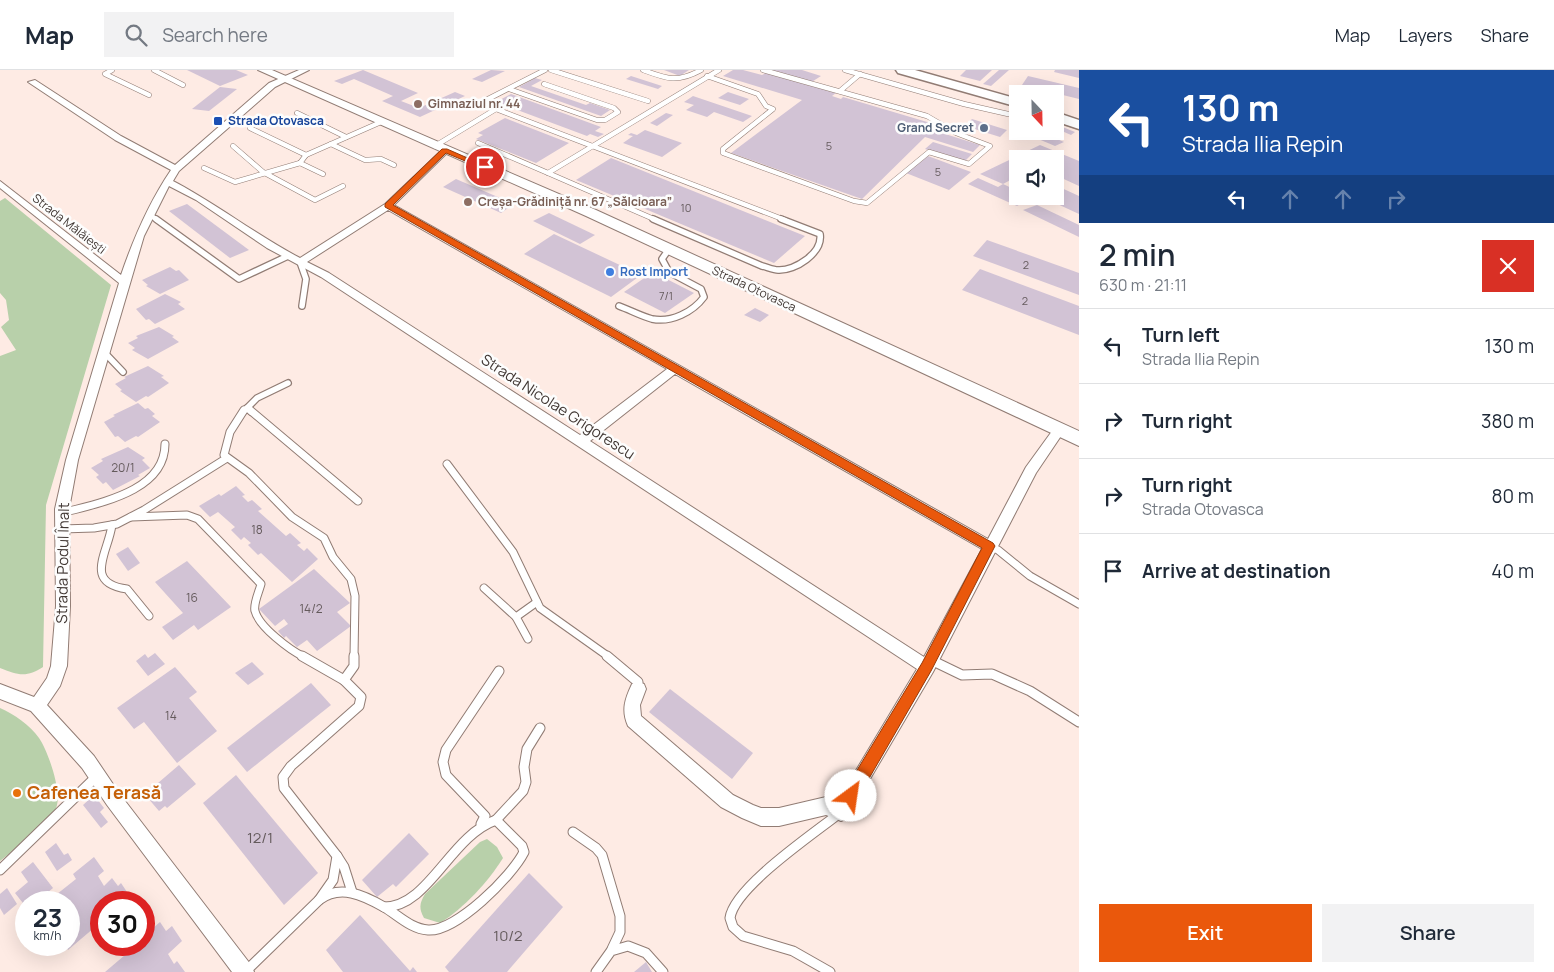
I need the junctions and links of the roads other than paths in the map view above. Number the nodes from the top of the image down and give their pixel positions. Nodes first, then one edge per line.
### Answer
1 (112, 70) edge
2 (154, 70) edge
3 (263, 70) edge
4 (305, 70) edge
5 (545, 70) edge
6 (551, 70) edge
7 (643, 70) edge
8 (701, 70) edge
9 (719, 70) edge
10 (763, 70) edge
11 (845, 70) edge
12 (902, 70) edge
13 (860, 74) junction
14 (707, 76) junction
15 (284, 79) junction
16 (32, 82) dead end
17 (544, 84) dead end
18 (183, 85) dead end
19 (509, 89) junction
20 (840, 92) junction
21 (149, 96) dead end
22 (1009, 100) edge
23 (648, 101) dead end
24 (496, 109) junction
25 (298, 112) dead end
26 (1009, 115) edge
27 (1064, 116) edge
28 (1064, 118) edge
29 (1079, 118) edge
30 (381, 122) junction
31 (1079, 125) edge
32 (250, 128) dead end
33 (346, 137) junction
34 (478, 142) dead end
35 (331, 144) junction
36 (594, 145) junction
37 (233, 146) dead end
38 (440, 148) junction
39 (306, 155) junction
40 (300, 163) junction
41 (394, 165) dead end
42 (204, 168) dead end
43 (176, 169) junction
44 (263, 172) junction
45 (548, 173) junction
46 (324, 174) dead end
47 (166, 182) junction
48 (0, 184) edge
49 (343, 186) dead end
50 (388, 206) junction
51 (149, 214) junction
52 (669, 249) junction
53 (288, 256) junction
54 (300, 262) junction
55 (124, 282) junction
56 (302, 306) dead end
57 (619, 306) dead end
58 (104, 351) junction
59 (674, 369) junction
60 (123, 372) dead end
61 (288, 383) dead end
62 (247, 408) junction
63 (1059, 430) junction
64 (1079, 439) edge
65 (581, 441) junction
66 (166, 444) dead end
67 (227, 458) junction
68 (447, 464) dead end
69 (358, 501) dead end
70 (62, 513) junction
71 (131, 517) junction
72 (112, 525) junction
73 (62, 529) junction
74 (989, 546) junction
75 (484, 588) dead end
76 (537, 602) junction
77 (1079, 604) edge
78 (149, 616) dead end
79 (516, 617) junction
80 (528, 639) dead end
81 (929, 664) junction
82 (499, 671) dead end
83 (344, 680) junction
84 (638, 689) joint
85 (0, 691) edge
86 (37, 706) junction
87 (1079, 722) edge
88 (540, 728) dead end
89 (98, 776) junction
90 (841, 812) junction
91 (496, 820) junction
92 (481, 824) junction
93 (573, 832) dead end
94 (337, 856) junction
95 (0, 870) edge
96 (352, 892) junction
97 (319, 900) junction
98 (384, 907) junction
99 (612, 949) junction
100 (245, 972) edge
101 (596, 972) edge
102 (663, 972) edge
103 (830, 972) edge

1 - 21 lane
2 - 18 lane
3 - 15 street, Strada Otovasca
4 - 15 street, Strada Podul Înalt
5 - 19 lane
6 - 23 lane
7 - 8 lane
9 - 14 lane
10 - 20 lane
11 - 13 lane
12 - 22 main road
13 - 20 lane
13 - 26 lane
14 - 20 lane
14 - 36 lane
15 - 30 street, Strada Otovasca
15 - 43 street, Strada Podul Înalt
16 - 43 street
17 - 19 lane
19 - 24 lane
24 - 36 lane
24 - 38 lane
25 - 33 lane
27 - 29 main road
28 - 31 main road
30 - 33 lane
30 - 38 street, Strada Otovasca
32 - 39 lane
33 - 35 lane
34 - 45 lane
35 - 39 lane
35 - 41 lane
36 - 45 lane
36 - 45 lane
37 - 44 lane
38 - 50 street
38 - 52 street, Strada Otovasca
39 - 40 lane
40 - 44 lane
40 - 46 lane
42 - 44 lane
43 - 47 street, Strada Podul Înalt
44 - 49 lane
47 - 51 street, Strada Podul Înalt
47 - 53 street, Strada Nicolae Grigorescu
48 - 55 street, Strada Mălăiești
50 - 54 street
50 - 59 street
51 - 53 lane
51 - 55 street, Strada Podul Înalt
52 - 57 lane
52 - 63 street, Strada Otovasca
53 - 54 street, Strada Nicolae Grigorescu
54 - 56 lane
54 - 65 street, Strada Nicolae Grigorescu
55 - 58 street, Strada Podul Înalt
58 - 60 lane
58 - 70 street, Strada Podul Înalt
59 - 65 street
59 - 74 street
61 - 62 lane
62 - 67 lane
62 - 69 lane
63 - 64 street, Strada Otovasca
63 - 74 street
65 - 81 street, Strada Nicolae Grigorescu
66 - 70 lane
67 - 71 lane
67 - 83 lane
68 - 76 lane
70 - 73 street, Strada Podul Înalt
71 - 72 lane
71 - 83 lane
72 - 73 lane
72 - 78 lane
73 - 86 street, Strada Podul Înalt
74 - 77 lane
74 - 81 street
75 - 79 lane
76 - 79 lane
76 - 84 lane
79 - 80 lane
81 - 87 lane
81 - 90 street
82 - 92 lane
83 - 94 lane
84 - 90 street
85 - 86 street
86 - 89 street
88 - 91 lane
89 - 95 lane
89 - 100 street
90 - 103 lane
91 - 92 lane
91 - 98 lane
92 - 98 lane
93 - 99 lane
94 - 96 lane
94 - 97 lane
96 - 97 lane
96 - 98 lane
97 - 100 lane
99 - 101 lane
99 - 102 lane

